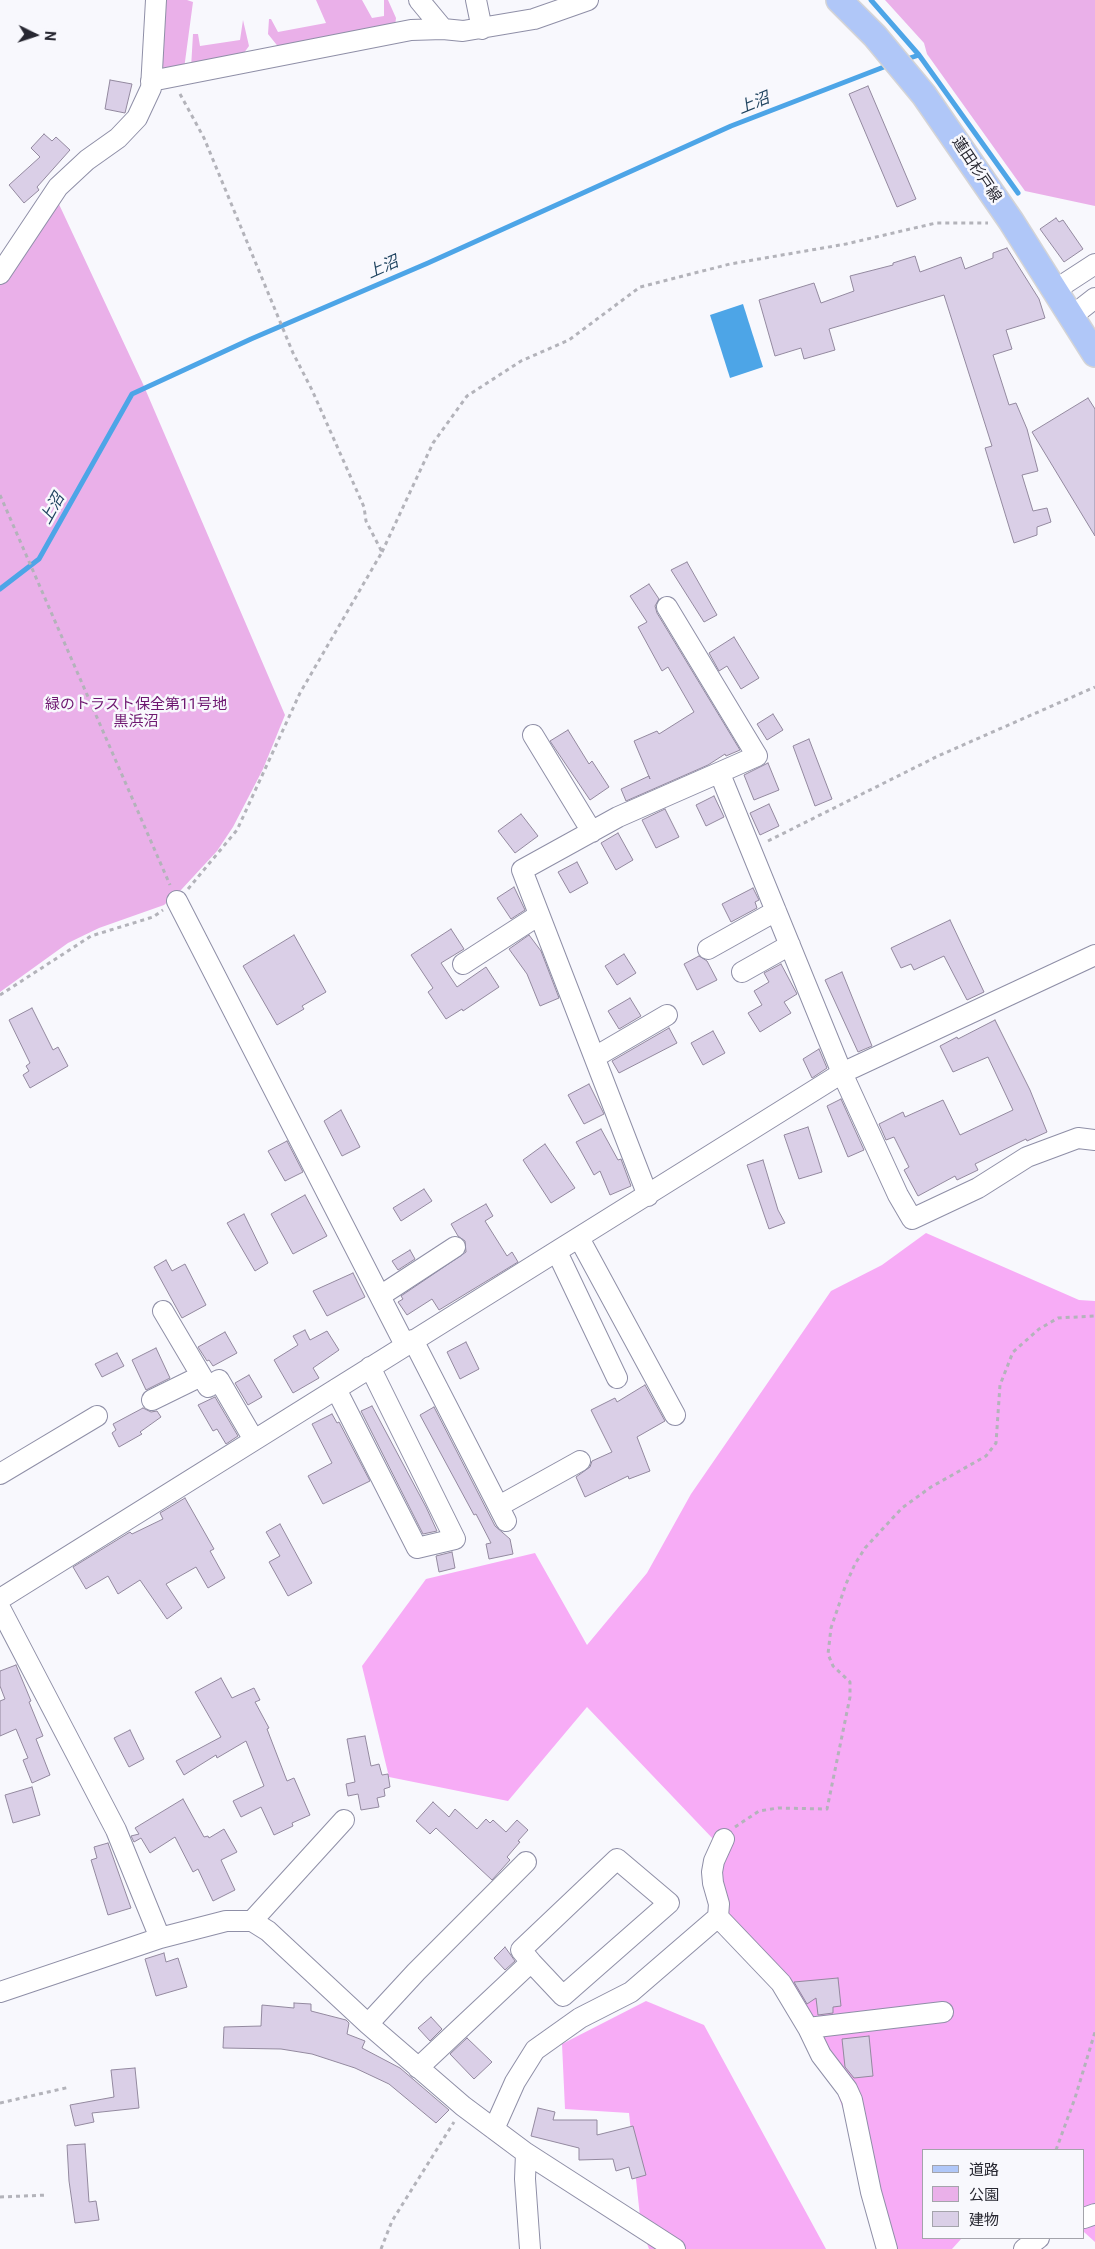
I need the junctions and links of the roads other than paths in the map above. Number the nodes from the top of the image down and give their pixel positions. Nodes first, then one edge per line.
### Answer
1 (156, 0) edge
2 (419, 0) edge
3 (476, 0) edge
4 (586, 0) edge
5 (839, 0) edge
6 (443, 29) junction
7 (482, 29) junction
8 (160, 79) junction
9 (1095, 264) edge
10 (0, 274) edge
11 (1055, 290) junction
12 (1095, 298) edge
13 (1072, 316) junction
14 (1095, 354) edge
15 (667, 607) dead end
16 (533, 735) dead end
17 (720, 774) junction
18 (592, 832) junction
19 (177, 902) road end
20 (776, 911) junction
21 (539, 915) junction
22 (790, 944) junction
23 (708, 949) dead end
24 (1095, 955) edge
25 (462, 964) dead end
26 (742, 972) dead end
27 (667, 1015) dead end
28 (595, 1057) junction
29 (842, 1073) junction
30 (1095, 1140) edge
31 (648, 1196) junction
32 (579, 1238) junction
33 (455, 1247) dead end
34 (557, 1252) junction
35 (380, 1296) junction
36 (163, 1311) dead end
37 (409, 1343) junction
38 (370, 1368) junction
39 (201, 1376) junction
40 (617, 1378) dead end
41 (336, 1389) junction
42 (152, 1400) dead end
43 (675, 1415) dead end
44 (97, 1416) dead end
45 (254, 1440) junction
46 (580, 1461) dead end
47 (0, 1474) edge
48 (0, 1599) edge
49 (0, 1608) edge
50 (344, 1820) dead end
51 (724, 1838) road end
52 (526, 1862) dead end
53 (718, 1917) junction
54 (252, 1920) junction
55 (160, 1938) junction
56 (531, 1962) junction
57 (0, 1992) edge
58 (943, 2012) dead end
59 (368, 2024) junction
60 (808, 2028) junction
61 (418, 2068) junction
62 (494, 2129) junction
63 (526, 2153) junction
64 (1038, 2239) edge
65 (530, 2249) edge
66 (675, 2249) edge
67 (887, 2249) edge
68 (1024, 2249) edge

1 - 8 street
2 - 6 street
3 - 7 street
4 - 7 street
5 - 11 main road, 蓮田杉戸線
6 - 7 street
6 - 8 street
8 - 10 street
9 - 11 street
11 - 13 main road, 蓮田杉戸線
12 - 13 street
13 - 14 main road, 蓮田杉戸線
15 - 17 street
16 - 18 street
17 - 18 street
17 - 20 street
18 - 21 street
19 - 35 street
20 - 22 street
20 - 23 street
21 - 25 street
21 - 28 street
22 - 26 street
22 - 29 street
24 - 29 street
27 - 28 street
28 - 31 street
29 - 30 street
29 - 31 street
31 - 32 street
32 - 34 street
32 - 43 street
33 - 35 street
34 - 37 street
34 - 40 street
35 - 37 street
36 - 39 street
37 - 38 street
37 - 46 street
38 - 41 street
38 - 41 street
39 - 42 street
39 - 45 street
41 - 45 street
44 - 47 street
45 - 48 street
49 - 55 street
50 - 54 street
51 - 53 street
52 - 59 street
53 - 60 street
53 - 62 street
54 - 55 street
54 - 59 street
55 - 57 street
56 - 56 street
56 - 61 street
58 - 60 street
59 - 61 street
60 - 67 street
61 - 62 street
62 - 63 street
63 - 65 street
63 - 66 street
64 - 68 street

